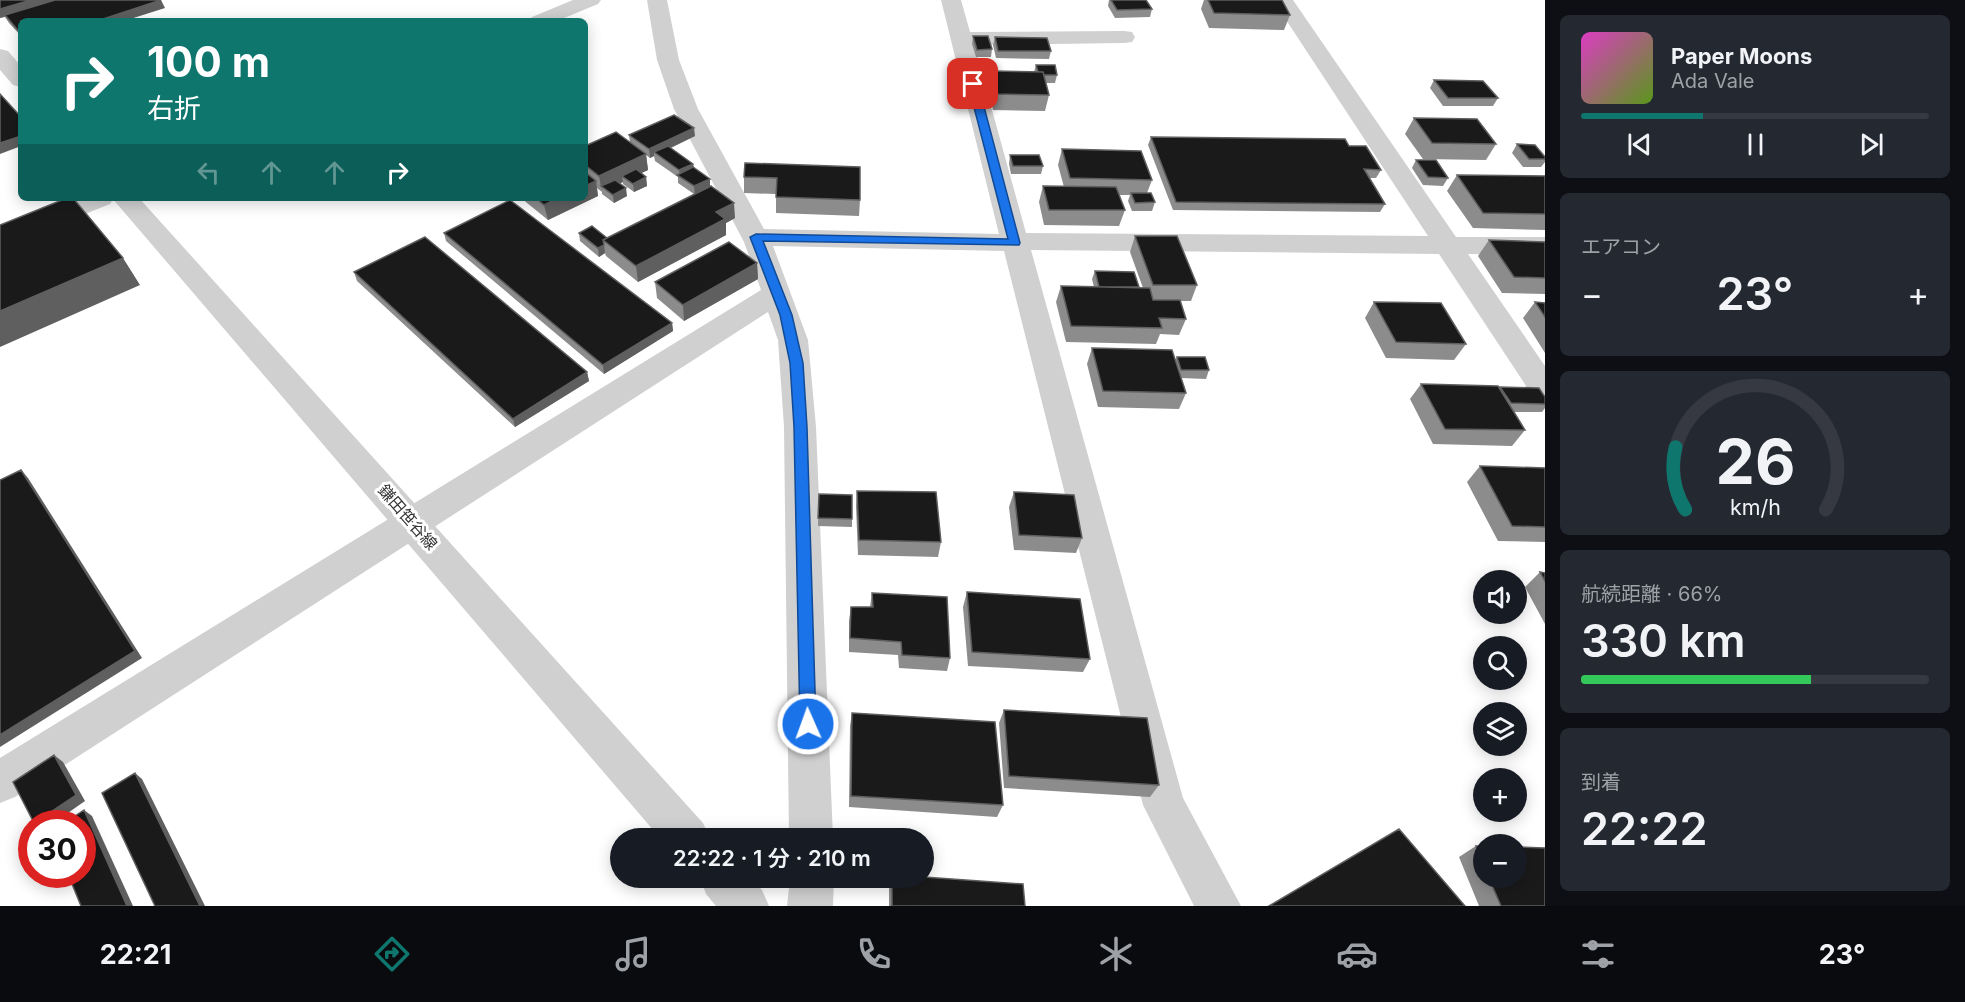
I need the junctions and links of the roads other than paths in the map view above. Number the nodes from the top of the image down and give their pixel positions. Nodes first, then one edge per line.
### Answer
1 (591, 0) edge
2 (657, 0) edge
3 (951, 0) edge
4 (1283, 0) edge
5 (546, 18) edge
6 (1124, 37) dead end
7 (961, 39) junction
8 (0, 56) edge
9 (18, 77) edge
10 (94, 201) edge
11 (128, 201) edge
12 (756, 237) junction
13 (0, 239) edge
14 (1015, 243) junction
15 (1449, 244) junction
16 (1545, 246) edge
17 (776, 294) junction
18 (1545, 390) edge
19 (413, 523) junction
20 (0, 783) edge
21 (679, 828) edge
22 (811, 828) edge
23 (731, 888) edge
24 (811, 888) edge
25 (746, 906) edge
26 (810, 906) edge
27 (1218, 906) edge

1 - 5 street
2 - 12 street
3 - 7 street
4 - 15 street
6 - 7 street
7 - 14 street
8 - 9 street
10 - 13 street
11 - 19 street, 鎌田笹谷線
12 - 14 street
12 - 17 street
14 - 15 street
14 - 27 street
15 - 16 street
15 - 18 street
17 - 19 street
17 - 22 street
19 - 20 street
19 - 21 street, 鎌田笹谷線
23 - 25 street
24 - 26 street

